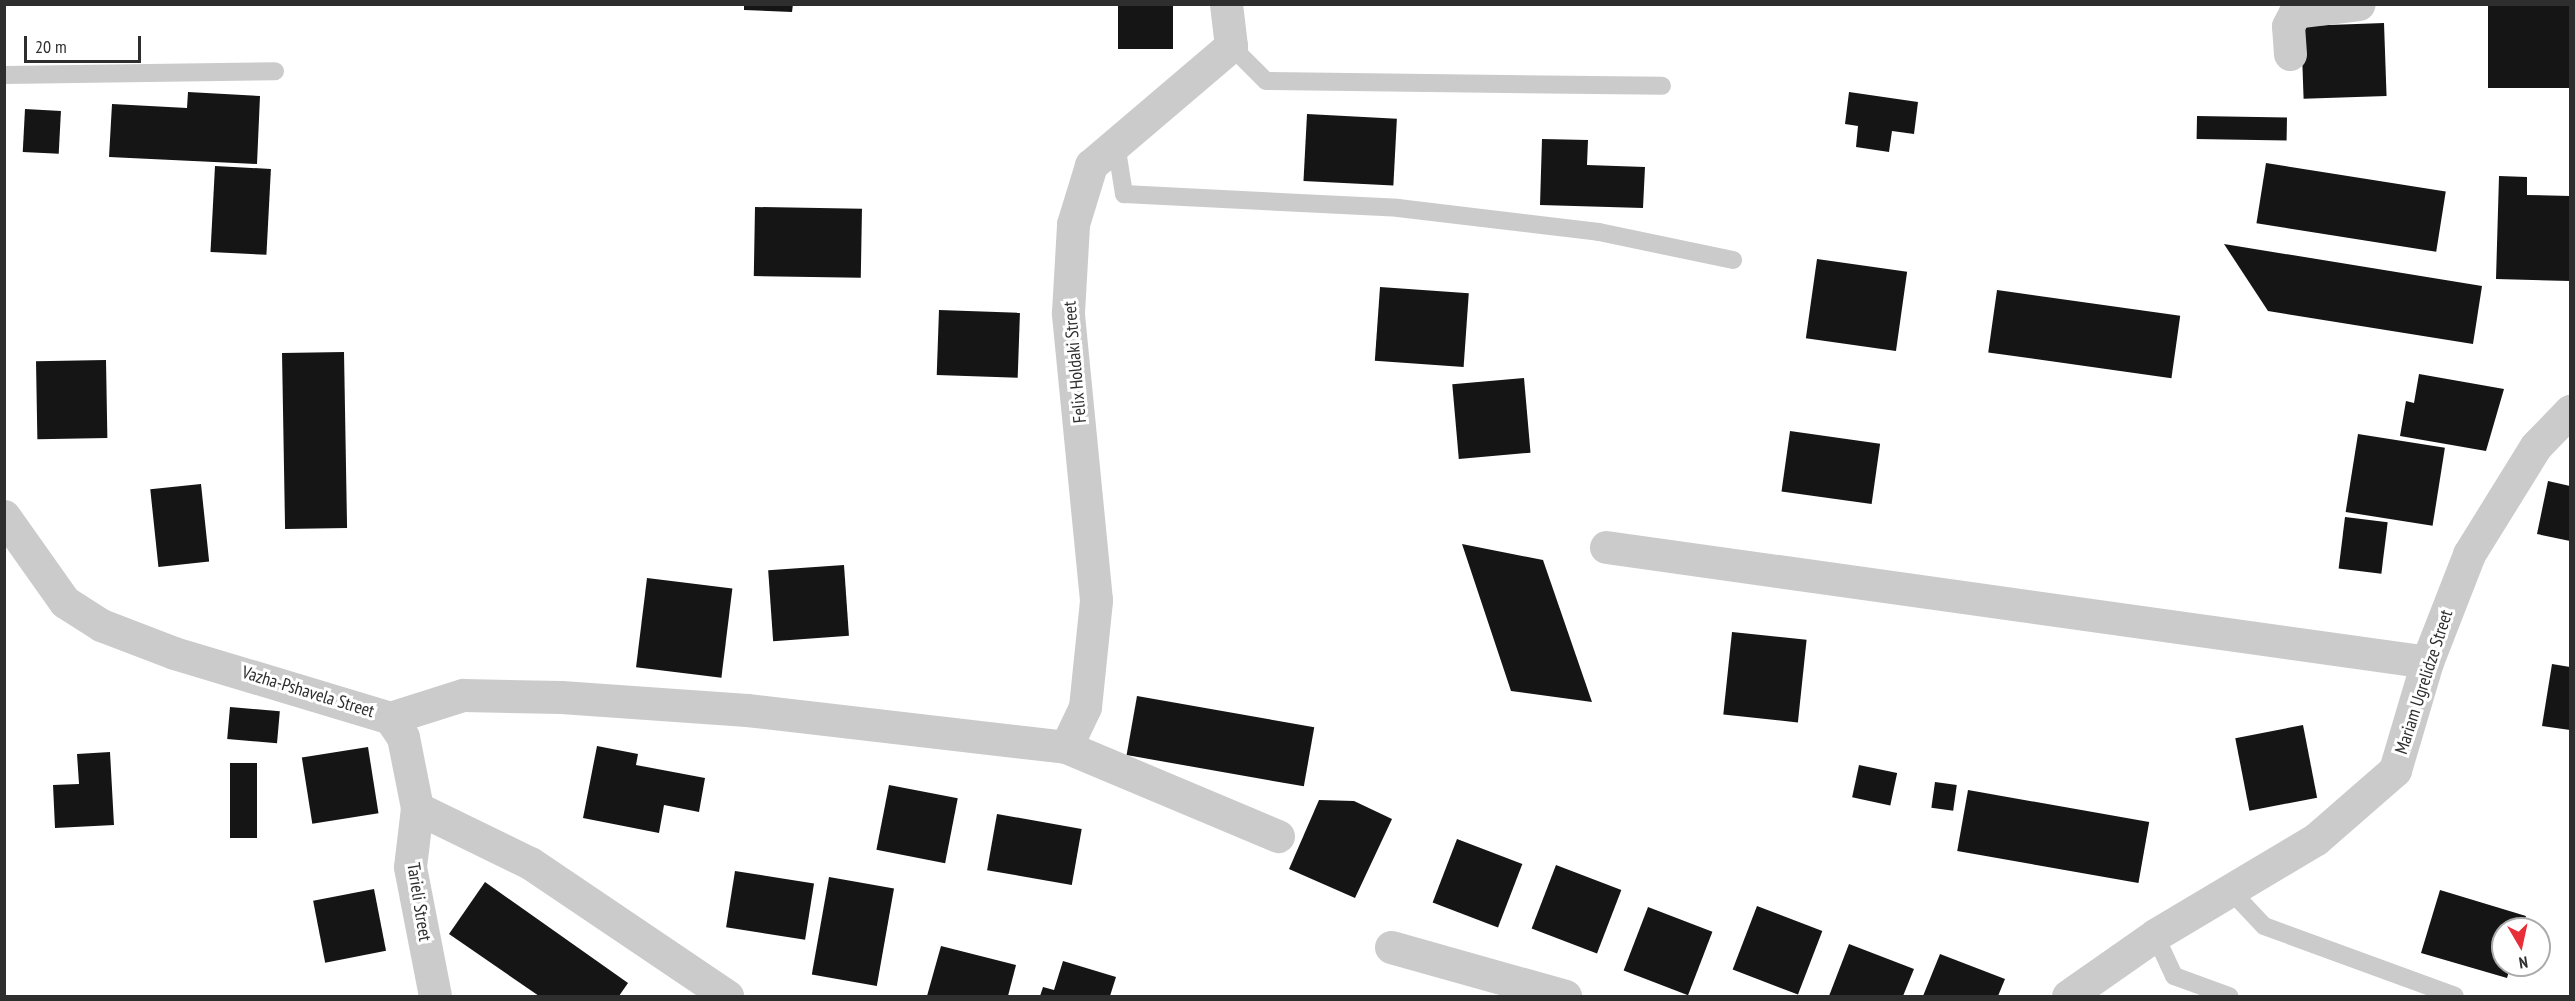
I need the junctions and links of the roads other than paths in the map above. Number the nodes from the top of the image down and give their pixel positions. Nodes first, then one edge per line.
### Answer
1 (1226, 4) edge
2 (2359, 4) edge
3 (1231, 46) junction
4 (2290, 54) dead end
5 (275, 71) dead end
6 (4, 75) edge
7 (1662, 86) dead end
8 (1116, 144) junction
9 (1733, 260) dead end
10 (2571, 411) edge
11 (4, 516) edge
12 (1606, 546) dead end
13 (2427, 662) junction
14 (390, 718) junction
15 (1066, 747) junction
16 (417, 808) junction
17 (1278, 836) dead end
18 (2231, 891) junction
19 (2155, 935) junction
20 (1391, 946) dead end
21 (435, 996) edge
22 (727, 996) edge
23 (1564, 996) edge
24 (2068, 996) edge
25 (2229, 996) edge
26 (2455, 996) edge

1 - 3 street
2 - 4 street
3 - 7 lane
3 - 8 street, Felix Holdaki Street
5 - 6 lane
8 - 9 lane
8 - 15 street, Felix Holdaki Street
10 - 13 street, Mariam Ugrelidze Street
11 - 14 street, Vazha-Pshavela Street
12 - 13 street
13 - 18 street, Mariam Ugrelidze Street
14 - 15 street
14 - 16 street, Vazha-Pshavela Street
15 - 17 street
16 - 21 street, Tarieli Street
16 - 22 street
18 - 19 street, Mariam Ugrelidze Street
18 - 26 lane
19 - 24 street, Mariam Ugrelidze Street
19 - 25 lane
20 - 23 street

